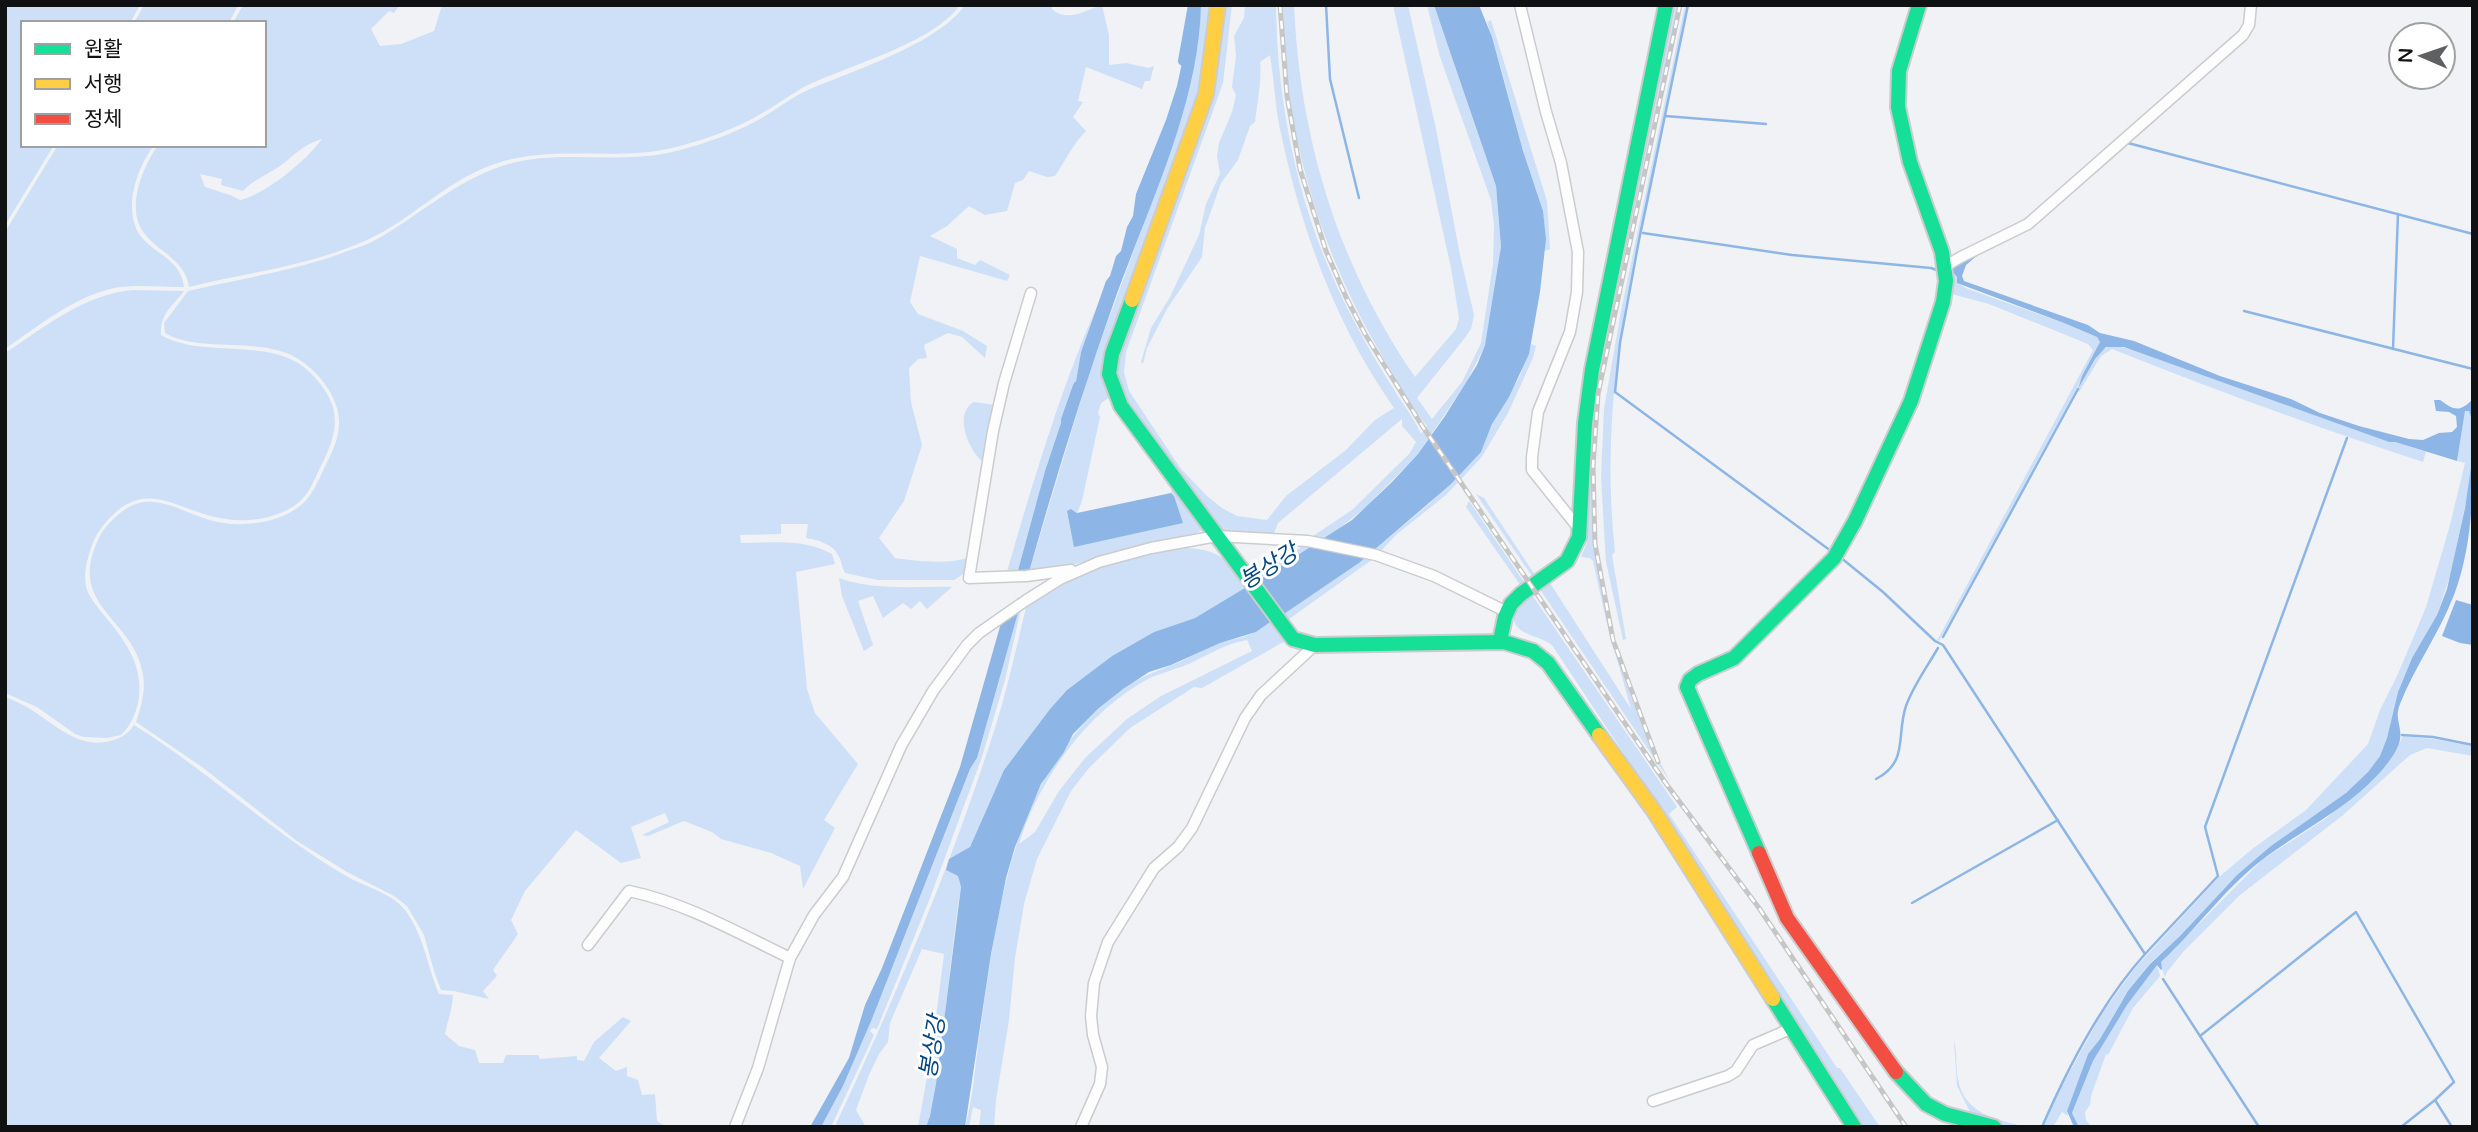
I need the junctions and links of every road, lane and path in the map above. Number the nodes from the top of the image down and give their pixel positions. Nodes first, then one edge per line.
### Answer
1 (1218, 5) edge
2 (1520, 5) edge
3 (1665, 5) edge
4 (1919, 5) edge
5 (2251, 5) edge
6 (1946, 269) junction
7 (1031, 293) dead end
8 (1580, 530) junction
9 (1217, 536) junction
10 (1079, 569) junction
11 (1507, 612) junction
12 (1500, 641) junction
13 (1315, 645) junction
14 (588, 945) dead end
15 (790, 958) junction
16 (1790, 1029) junction
17 (1653, 1101) dead end
18 (735, 1127) edge
19 (1081, 1127) edge
20 (1854, 1127) edge
21 (1993, 1127) edge

1 - 9 street
2 - 8 street
3 - 8 street
4 - 6 street
5 - 6 street
6 - 21 street
7 - 10 street
8 - 11 street
9 - 10 street
9 - 11 street
9 - 13 street
10 - 15 street
11 - 12 street
12 - 13 street
12 - 16 street
13 - 19 street
14 - 15 street
15 - 18 street
16 - 17 street
16 - 20 street

